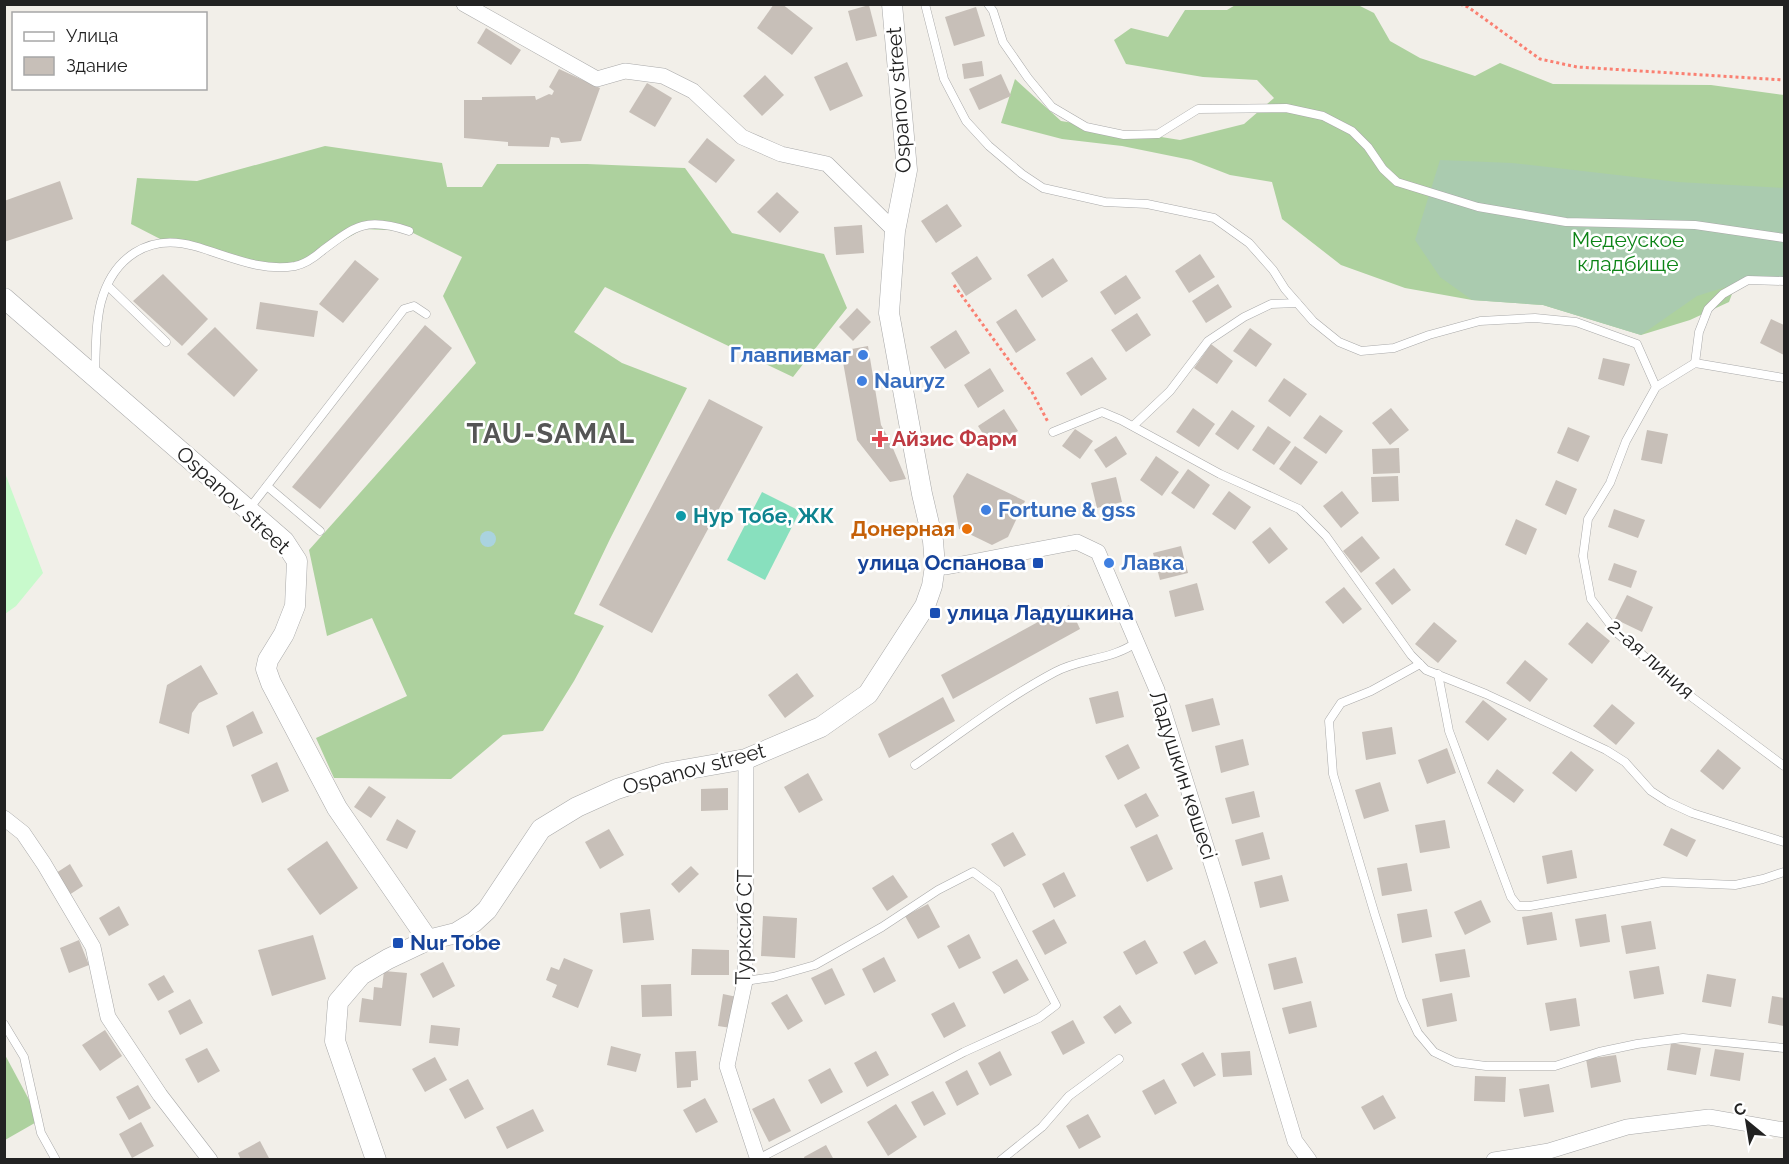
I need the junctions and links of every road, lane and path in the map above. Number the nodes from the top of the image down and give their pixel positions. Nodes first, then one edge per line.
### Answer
1 (464, 4) edge
2 (892, 4) edge
3 (925, 4) edge
4 (988, 4) edge
5 (1460, 4) edge
6 (1785, 80) edge
7 (409, 231) dead end
8 (895, 231) junction
9 (1785, 238) edge
10 (1785, 281) edge
11 (954, 285) dead end
12 (108, 286) junction
13 (4, 298) edge
14 (1297, 303) junction
15 (426, 314) dead end
16 (166, 342) dead end
17 (1695, 363) junction
18 (95, 376) junction
19 (1785, 378) edge
20 (1656, 387) junction
21 (1133, 426) junction
22 (1053, 432) joint
23 (267, 486) junction
24 (248, 510) junction
25 (320, 531) dead end
26 (935, 566) junction
27 (1137, 642) junction
28 (1420, 664) junction
29 (1438, 674) junction
30 (746, 759) junction
31 (915, 765) dead end
32 (1785, 766) edge
33 (4, 818) edge
34 (1785, 842) edge
35 (1785, 872) edge
36 (428, 940) junction
37 (745, 981) junction
38 (4, 1024) edge
39 (1785, 1048) edge
40 (1119, 1059) dead end
41 (1785, 1130) edge
42 (758, 1159) edge
43 (56, 1160) edge
44 (210, 1160) edge
45 (376, 1160) edge
46 (1000, 1160) edge
47 (1309, 1160) edge
48 (1494, 1160) edge

1 - 8 street
2 - 8 street, Ospanov street
3 - 14 lane
4 - 9 lane
5 - 6 path
7 - 12 lane
8 - 26 street, Ospanov street
10 - 17 lane
11 - 22 path
12 - 16 lane
12 - 18 lane
13 - 18 street, Ospanov street
14 - 20 lane
14 - 21 lane
15 - 23 lane
17 - 19 lane
17 - 20 lane
18 - 24 street, Ospanov street
20 - 32 lane, 2-ая линия
21 - 22 lane
21 - 28 lane
23 - 24 lane
23 - 25 lane
24 - 36 street, Ospanov street
26 - 27 street, Ладушкин көшесі
26 - 30 street, Ospanov street
27 - 31 lane
27 - 47 street, Ладушкин көшесі
28 - 29 lane
28 - 39 lane
29 - 34 lane
29 - 35 lane
30 - 36 street, Ospanov street
30 - 37 street, Турксиб СТ
33 - 44 street
36 - 45 street, Ospanov street
37 - 42 street, Турксиб СТ
37 - 42 lane
38 - 43 lane
40 - 46 lane
41 - 48 street

